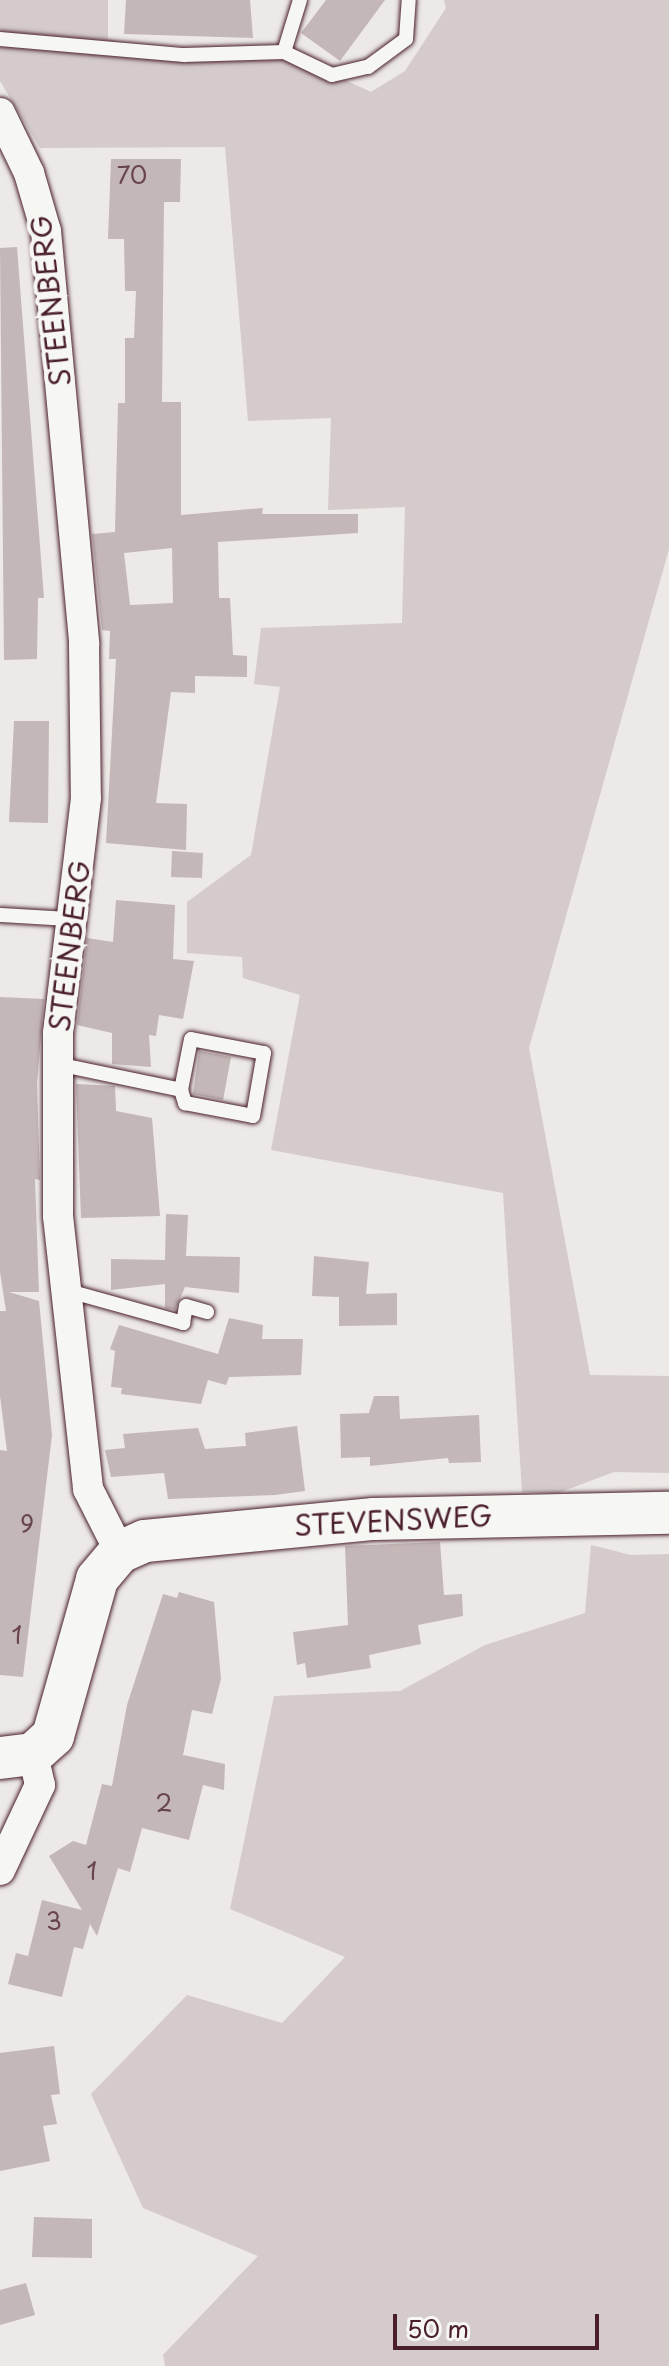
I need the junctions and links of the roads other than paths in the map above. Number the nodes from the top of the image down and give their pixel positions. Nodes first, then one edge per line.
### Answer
1 (300, 0) edge
2 (409, 0) edge
3 (0, 39) edge
4 (284, 52) junction
5 (0, 113) edge
6 (0, 915) edge
7 (70, 919) junction
8 (57, 1064) junction
9 (181, 1090) junction
10 (65, 1290) junction
11 (207, 1312) dead end
12 (669, 1513) edge
13 (120, 1552) junction
14 (16, 1756) edge
15 (0, 1870) edge

1 - 4 lane
2 - 4 lane
3 - 4 lane
5 - 7 street, STEENBERG
6 - 7 lane
7 - 8 street, STEENBERG
8 - 9 lane
8 - 10 street, STEENBERG
9 - 9 lane
10 - 11 lane
10 - 13 street, STEENBERG
12 - 13 street, STEVENSWEG
13 - 14 street
14 - 15 street

